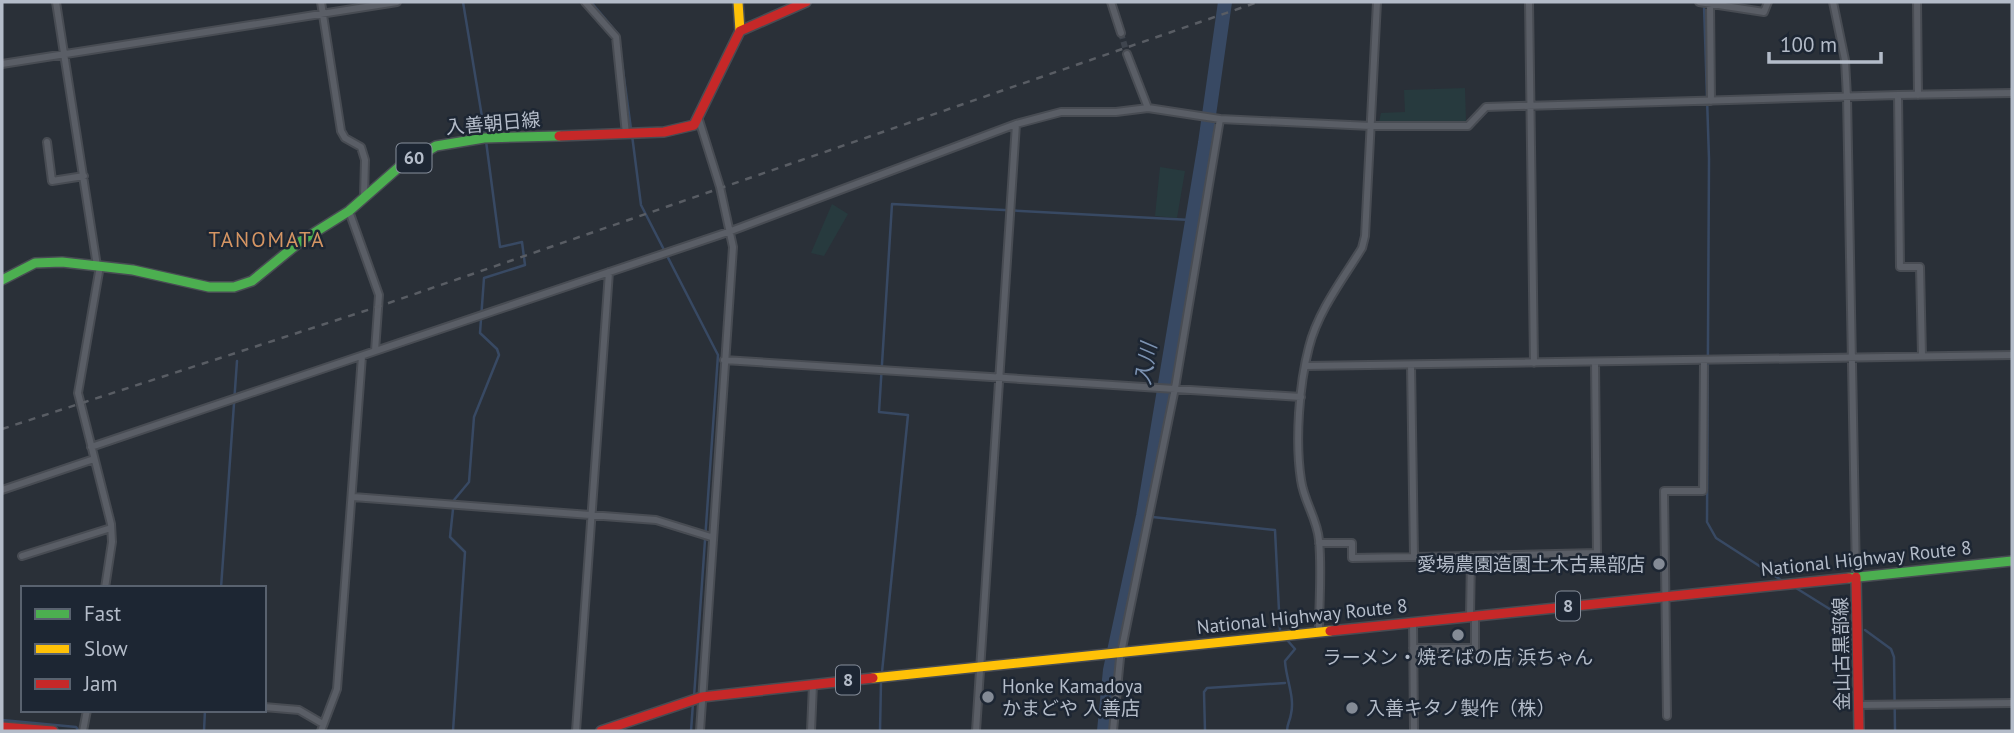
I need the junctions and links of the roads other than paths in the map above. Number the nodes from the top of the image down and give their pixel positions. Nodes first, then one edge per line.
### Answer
1 (56, 2) edge
2 (321, 2) edge
3 (397, 2) edge
4 (585, 2) edge
5 (738, 2) edge
6 (806, 2) edge
7 (1111, 2) edge
8 (1377, 2) edge
9 (1530, 2) edge
10 (1699, 2) edge
11 (1768, 2) edge
12 (1833, 2) edge
13 (1917, 2) edge
14 (1710, 5) junction
15 (323, 13) junction
16 (740, 31) junction
17 (1121, 33) tunnel mouth
18 (64, 54) junction
19 (1127, 54) tunnel mouth
20 (2, 64) edge
21 (2012, 93) edge
22 (1917, 94) junction
23 (1898, 95) junction
24 (1847, 97) junction
25 (1711, 101) junction
26 (1531, 105) junction
27 (1148, 108) junction
28 (1220, 119) junction
29 (699, 120) junction
30 (1016, 124) junction
31 (1371, 126) junction
32 (626, 134) junction
33 (47, 142) dead end
34 (84, 176) junction
35 (364, 197) junction
36 (349, 211) junction
37 (731, 231) junction
38 (99, 266) junction
39 (609, 272) junction
40 (2, 280) edge
41 (375, 351) junction
42 (2012, 355) edge
43 (362, 356) junction
44 (1853, 356) junction
45 (1922, 356) junction
46 (724, 360) junction
47 (1704, 360) junction
48 (1595, 362) junction
49 (1535, 363) junction
50 (1410, 365) junction
51 (1306, 366) junction
52 (1001, 376) junction
53 (1175, 388) junction
54 (1301, 397) junction
55 (91, 447) junction
56 (94, 459) junction
57 (2, 490) edge
58 (353, 497) junction
59 (591, 514) junction
60 (111, 528) junction
61 (711, 537) junction
62 (1319, 543) junction
63 (22, 556) dead end
64 (1471, 556) junction
65 (1414, 557) junction
66 (2012, 561) edge
67 (1856, 577) junction
68 (105, 586) edge
69 (1665, 596) junction
70 (1473, 616) junction
71 (1413, 622) junction
72 (1319, 632) junction
73 (1413, 648) junction
74 (1475, 648) junction
75 (1124, 651) junction
76 (1509, 659) dead end
77 (980, 666) junction
78 (813, 684) junction
79 (702, 697) junction
80 (2012, 703) edge
81 (1859, 705) junction
82 (266, 707) edge
83 (87, 712) edge
84 (1667, 716) dead end
85 (2, 727) edge
86 (322, 728) edge
87 (53, 731) edge
88 (83, 731) edge
89 (576, 731) edge
90 (601, 731) edge
91 (699, 731) edge
92 (811, 731) edge
93 (976, 731) edge
94 (1113, 731) edge
95 (1414, 731) edge
96 (1859, 731) edge

1 - 18 street
2 - 15 street
3 - 15 street
4 - 32 street
5 - 16 main road
6 - 16 main road
7 - 17 street
8 - 31 street
9 - 26 street
10 - 14 street
11 - 14 street
12 - 24 street
13 - 22 street
14 - 25 street
15 - 18 street
15 - 35 street
16 - 29 main road
18 - 20 street
18 - 34 street
19 - 27 street
21 - 22 street
22 - 23 street
23 - 24 street
23 - 45 street
24 - 25 street
24 - 44 street
25 - 26 street
26 - 31 street
26 - 49 street
27 - 28 street
27 - 30 street
28 - 31 street
28 - 53 street
29 - 32 main road, 入善朝日線 / 60
29 - 37 street
30 - 37 street
30 - 52 street
31 - 51 street
32 - 35 main road, 入善朝日線 / 60
33 - 34 street
34 - 38 street
35 - 36 main road, 入善朝日線 / 60
36 - 38 main road, 入善朝日線 / 60
36 - 41 street
37 - 39 street
37 - 46 street
38 - 40 main road, 入善朝日線 / 60
38 - 55 street
39 - 41 street
39 - 59 street
41 - 43 street
42 - 45 street
43 - 55 street
43 - 58 street
44 - 45 street
44 - 47 street
44 - 67 street
46 - 52 street
46 - 61 street
47 - 48 street
47 - 69 street
48 - 49 street
48 - 64 street
49 - 50 street
50 - 51 street
50 - 65 street
51 - 54 street
52 - 53 street
52 - 77 street
53 - 54 street
53 - 75 street
54 - 62 street
55 - 56 street
56 - 57 street
56 - 60 street
58 - 59 street
58 - 86 street
59 - 61 street
59 - 89 street
60 - 63 street
60 - 68 street
61 - 79 street
62 - 65 street
62 - 72 street
64 - 65 street
64 - 70 street
66 - 67 main road, National Highway Route 8 / 8
67 - 69 main road, National Highway Route 8 / 8
67 - 81 main road, 金山古黒部線
69 - 70 main road, National Highway Route 8 / 8
69 - 84 street
70 - 71 main road, National Highway Route 8 / 8
70 - 74 street
71 - 72 main road, National Highway Route 8 / 8
71 - 73 street
72 - 75 main road, National Highway Route 8 / 8
73 - 74 street
73 - 95 street
74 - 76 street
75 - 77 main road, National Highway Route 8 / 8
75 - 94 street
77 - 78 main road, National Highway Route 8 / 8
77 - 93 street
78 - 79 main road, National Highway Route 8 / 8
78 - 92 street
79 - 90 main road, National Highway Route 8 / 8
79 - 91 street
80 - 81 street
81 - 96 main road, 金山古黒部線
82 - 86 street
83 - 88 street
85 - 87 main road

